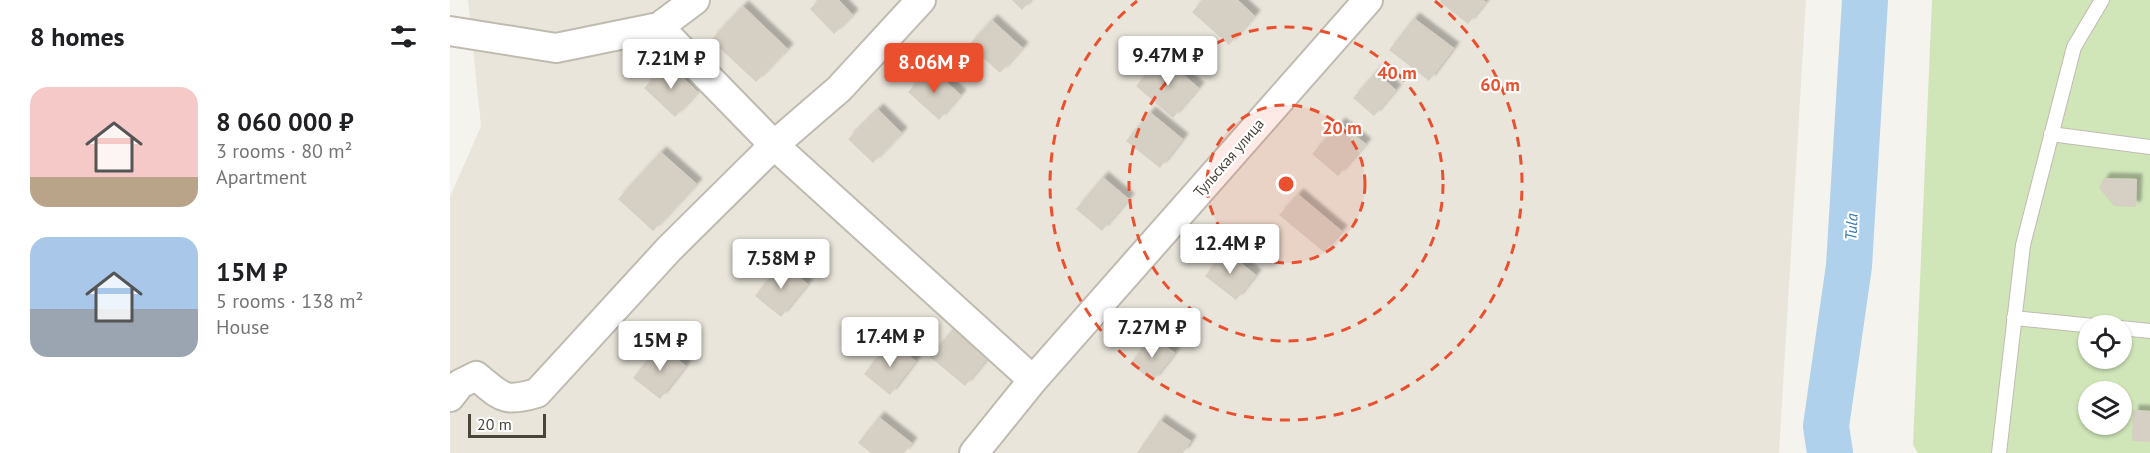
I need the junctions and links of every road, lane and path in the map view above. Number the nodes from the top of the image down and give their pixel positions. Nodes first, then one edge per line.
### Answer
1 (695, 0) edge
2 (921, 0) edge
3 (1368, 0) edge
4 (2102, 0) edge
5 (659, 27) junction
6 (450, 31) edge
7 (2051, 134) junction
8 (774, 145) junction
9 (2150, 147) edge
10 (2014, 318) junction
11 (2078, 324) edge
12 (2132, 329) edge
13 (2150, 331) edge
14 (1033, 380) junction
15 (450, 397) edge
16 (974, 453) edge
17 (1999, 453) edge

1 - 5 street
2 - 8 street
3 - 14 street, Тульская улица
4 - 7 lane
5 - 6 street
5 - 8 street
7 - 9 lane
7 - 10 lane
8 - 14 street
8 - 15 street
10 - 11 lane
10 - 17 lane
12 - 13 lane
14 - 16 street, Тульская улица

